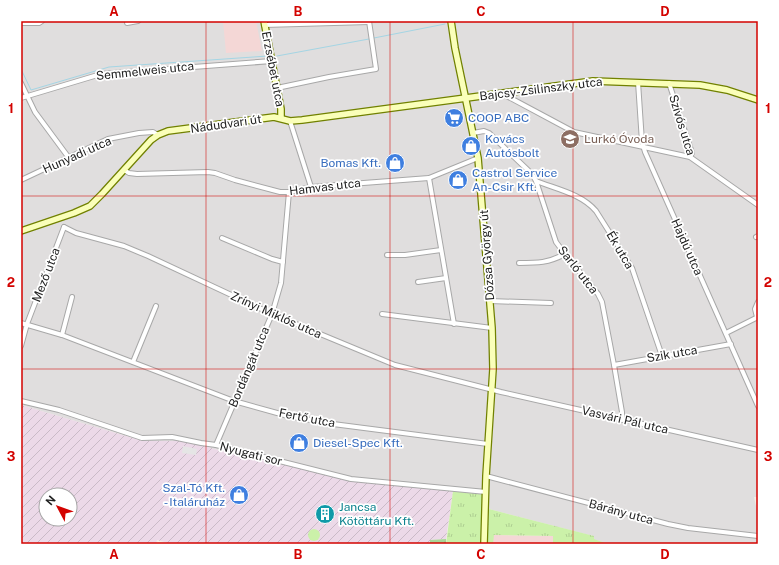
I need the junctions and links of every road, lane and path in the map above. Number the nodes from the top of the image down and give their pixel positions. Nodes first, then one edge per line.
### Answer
1 (42, 21) edge
2 (138, 21) edge
3 (451, 21) edge
4 (369, 22) edge
5 (21, 23) edge
6 (127, 23) dead end
7 (264, 23) edge
8 (272, 61) junction
9 (638, 82) junction
10 (21, 83) edge
11 (669, 83) junction
12 (277, 88) junction
13 (503, 94) junction
14 (27, 96) junction
15 (21, 98) edge
16 (466, 98) junction
17 (758, 100) edge
18 (281, 118) junction
19 (290, 121) junction
20 (473, 133) junction
21 (158, 135) junction
22 (643, 146) junction
23 (690, 157) junction
24 (69, 158) junction
25 (478, 158) junction
26 (124, 170) junction
27 (429, 178) junction
28 (21, 180) edge
29 (536, 181) junction
30 (311, 186) junction
31 (289, 192) junction
32 (758, 205) edge
33 (62, 217) junction
34 (64, 227) junction
35 (21, 231) edge
36 (222, 238) dead end
37 (441, 250) junction
38 (565, 254) junction
39 (387, 255) dead end
40 (283, 262) junction
41 (519, 263) dead end
42 (446, 278) junction
43 (418, 282) dead end
44 (72, 298) dead end
45 (490, 301) junction
46 (758, 302) edge
47 (551, 303) dead end
48 (156, 306) dead end
49 (272, 314) junction
50 (382, 314) dead end
51 (758, 317) edge
52 (21, 323) edge
53 (27, 324) junction
54 (454, 324) junction
55 (492, 328) junction
56 (726, 333) junction
57 (62, 335) junction
58 (731, 344) junction
59 (21, 346) edge
60 (662, 356) junction
61 (133, 362) junction
62 (614, 365) junction
63 (492, 389) junction
64 (234, 400) junction
65 (21, 402) edge
66 (758, 406) edge
67 (622, 420) junction
68 (488, 444) junction
69 (216, 445) junction
70 (758, 450) edge
71 (486, 476) junction
72 (486, 492) junction
73 (758, 536) edge
74 (484, 544) edge

1 - 5 street
2 - 6 street
3 - 16 main road, Dózsa György út
4 - 7 street
4 - 12 street
7 - 8 main road, Erzsébet utca
8 - 12 main road, Erzsébet utca
8 - 14 street, Semmelweis utca
9 - 11 main road, Bajcsy-Zsilinszky utca
9 - 13 main road, Bajcsy-Zsilinszky utca
9 - 22 street, Hajdú utca
10 - 14 street
11 - 17 main road, Bajcsy-Zsilinszky utca
11 - 23 street, Szívós utca
12 - 18 main road, Erzsébet utca
13 - 16 main road, Bajcsy-Zsilinszky utca
13 - 22 street
14 - 15 street, Semmelweis utca
14 - 24 street
16 - 19 main road, Nádudvari út
16 - 20 main road, Dózsa György út
18 - 19 main road, Nádudvari út
18 - 21 main road, Nádudvari út
19 - 30 street
20 - 25 main road, Dózsa György út
20 - 29 street, Sarló utca
21 - 24 street, Hunyadi utca
21 - 26 main road, Nádudvari út
22 - 23 street
22 - 56 street, Hajdú utca
23 - 32 street, Szívós utca
24 - 28 street, Hunyadi utca
25 - 27 street, Hamvas utca
25 - 45 main road, Dózsa György út
26 - 31 street, Hamvas utca
26 - 33 main road, Nádudvari út
27 - 30 street, Hamvas utca
27 - 37 street
29 - 38 street, Sarló utca
29 - 60 street, Ék utca
30 - 31 street, Hamvas utca
31 - 40 street, Bordángát utca
33 - 34 street
33 - 35 main road, Nádudvari út
34 - 49 street, Zrínyi Miklós utca
34 - 53 street, Mező utca
36 - 40 street
37 - 39 street
37 - 42 street
38 - 41 street
38 - 62 street, Sarló utca
40 - 49 street, Bordángát utca
42 - 43 street
42 - 54 street
44 - 57 street
45 - 47 street
45 - 55 main road, Dózsa György út
46 - 51 street
48 - 61 street
49 - 63 street, Zrínyi Miklós utca
49 - 64 street, Bordángát utca
50 - 54 street
51 - 56 street
52 - 53 street, Fertő utca
53 - 57 street, Fertő utca
53 - 59 street, Mező utca
54 - 55 street
55 - 63 main road, Dózsa György út
56 - 58 street, Hajdú utca
57 - 61 street, Fertő utca
58 - 60 street, Szik utca
58 - 66 street, Hajdú utca
60 - 62 street, Szik utca
61 - 64 street, Fertő utca
62 - 67 street, Sarló utca
63 - 67 street, Vasvári Pál utca
63 - 68 main road, Dózsa György út
64 - 68 street, Fertő utca
64 - 69 street, Bordángát utca
65 - 69 street, Nyugati sor
67 - 70 street, Vasvári Pál utca
68 - 71 main road, Dózsa György út
69 - 72 street, Nyugati sor
71 - 72 main road, Dózsa György út
71 - 73 street, Bárány utca
72 - 74 main road, Dózsa György út

